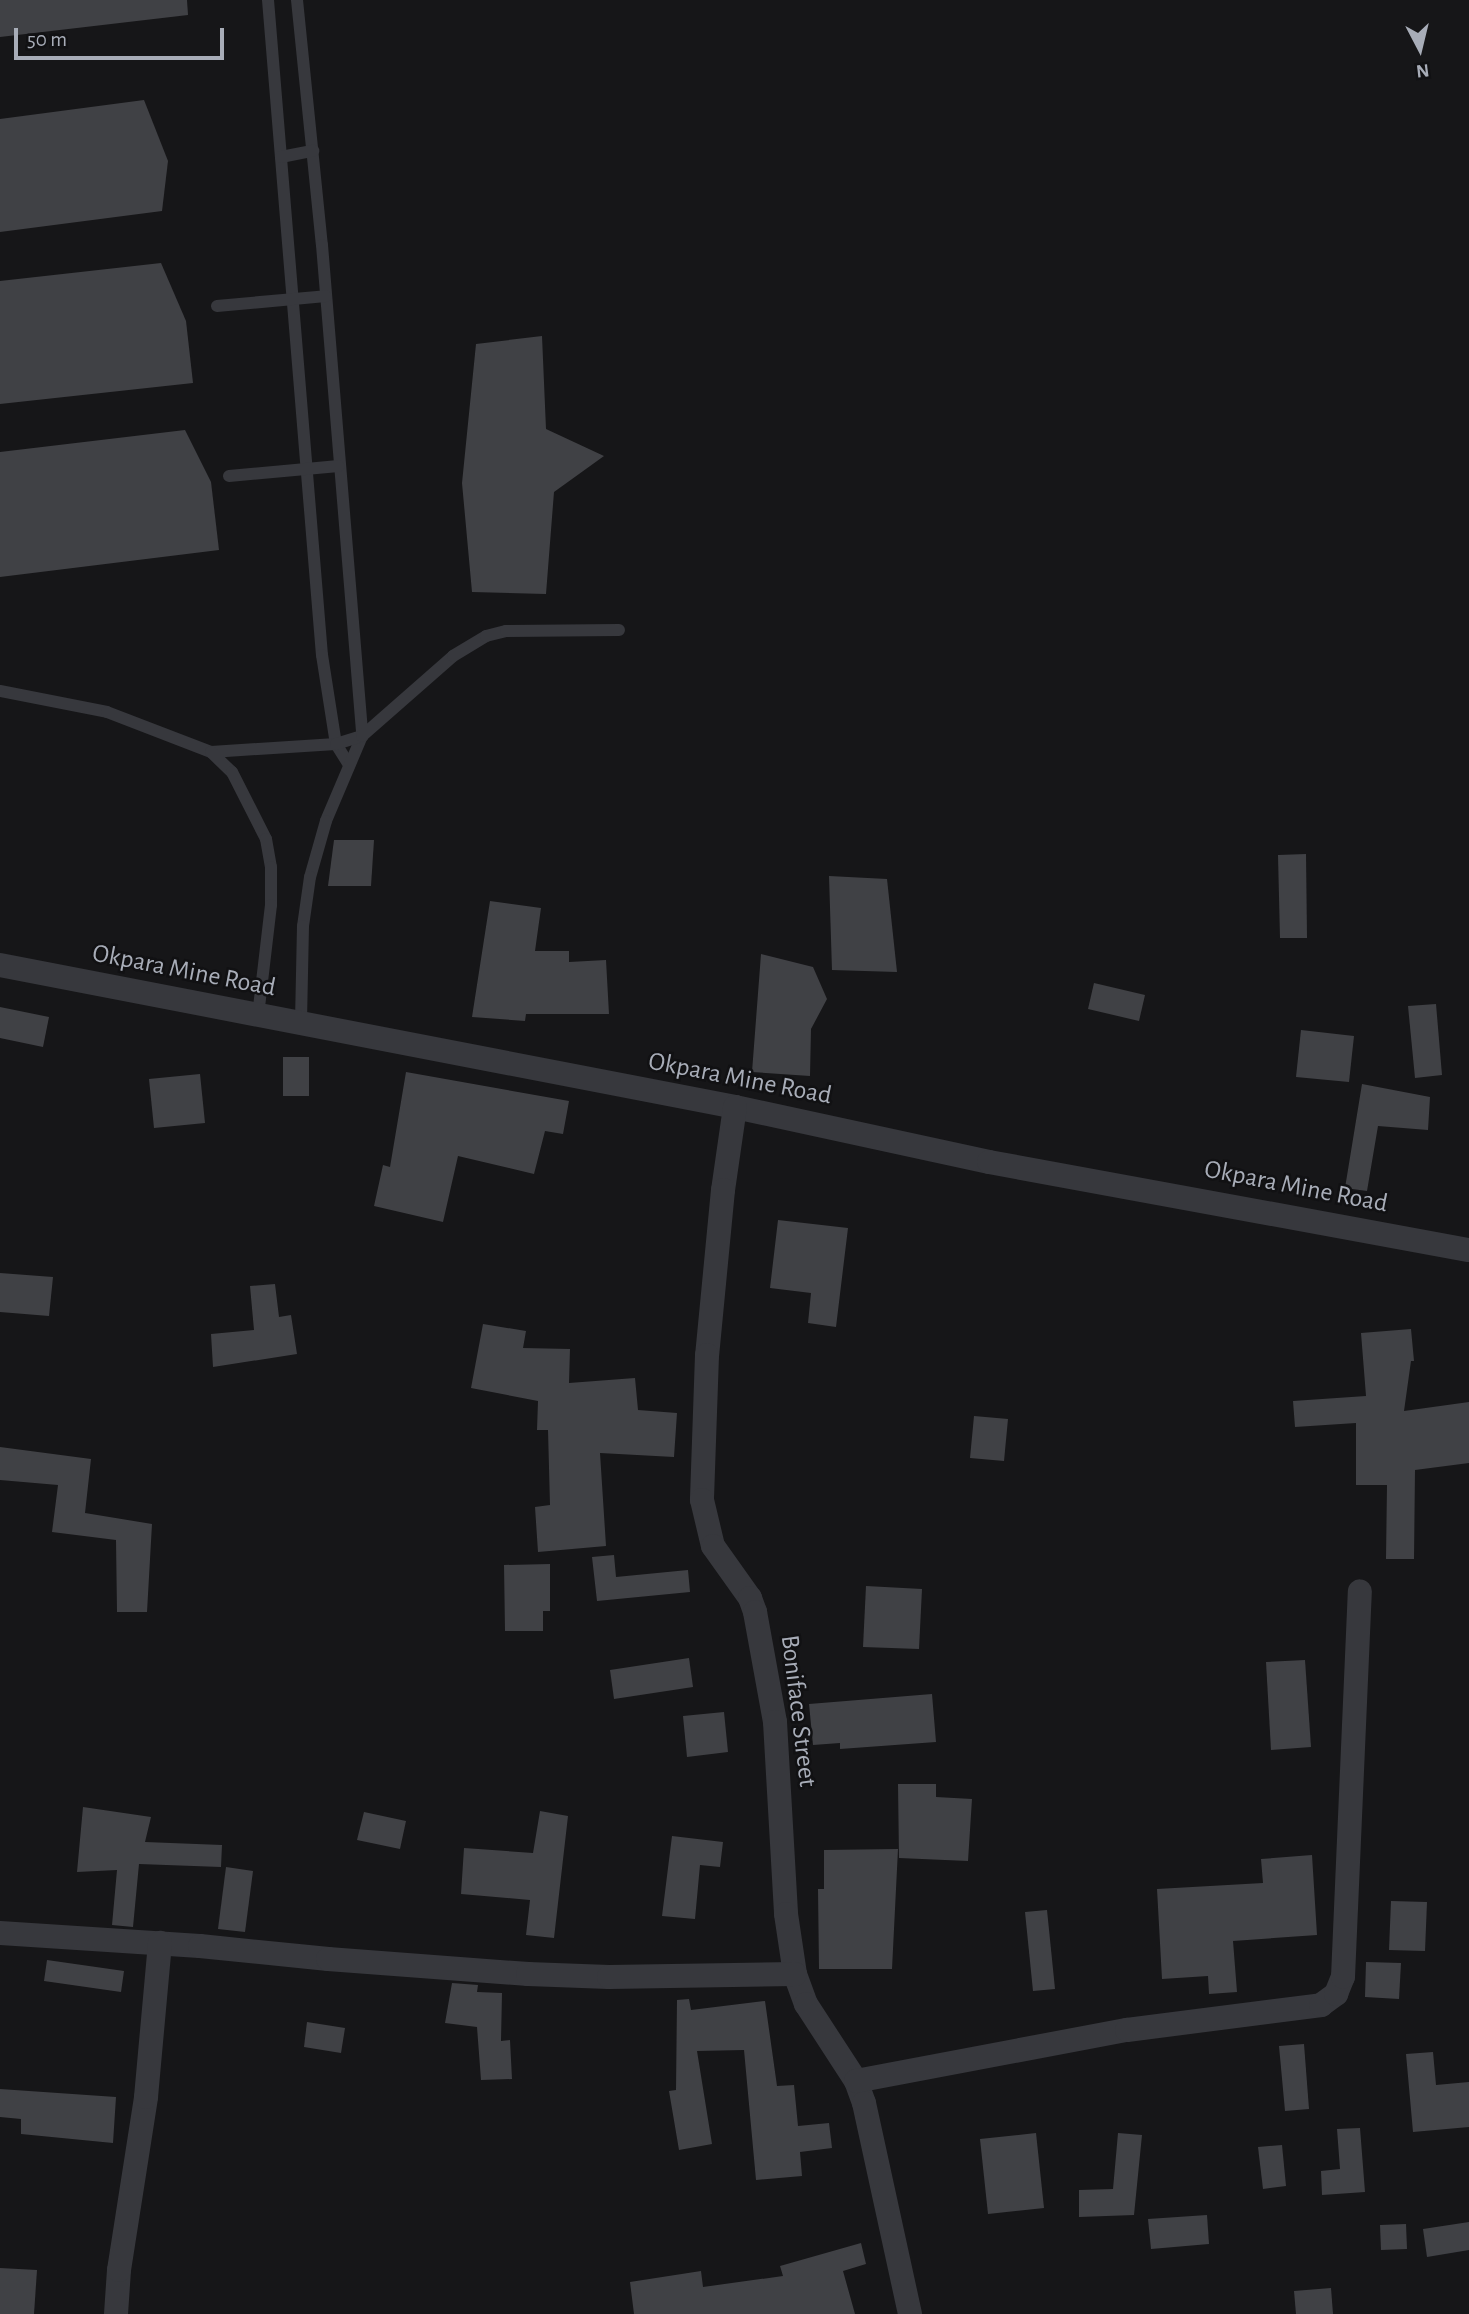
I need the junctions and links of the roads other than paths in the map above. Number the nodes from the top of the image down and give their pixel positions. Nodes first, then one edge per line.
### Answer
1 (268, 0) edge
2 (297, 0) edge
3 (313, 151) junction
4 (281, 157) junction
5 (326, 296) junction
6 (291, 299) junction
7 (217, 306) dead end
8 (339, 466) junction
9 (306, 468) junction
10 (229, 476) dead end
11 (619, 630) dead end
12 (0, 691) edge
13 (362, 736) junction
14 (336, 744) junction
15 (211, 752) junction
16 (349, 765) junction
17 (0, 965) edge
18 (258, 1016) junction
19 (300, 1024) junction
20 (735, 1107) junction
21 (1469, 1250) edge
22 (1360, 1591) dead end
23 (0, 1933) edge
24 (160, 1943) junction
25 (795, 1973) junction
26 (856, 2081) junction
27 (116, 2314) edge
28 (911, 2314) edge

1 - 4 lane
2 - 3 lane
3 - 4 lane
3 - 5 lane
4 - 6 lane
5 - 6 lane
5 - 8 lane
6 - 7 lane
6 - 9 lane
8 - 9 lane
8 - 13 lane
9 - 10 lane
9 - 14 lane
11 - 13 lane
12 - 15 lane
13 - 14 lane
13 - 16 lane
14 - 15 lane
14 - 16 lane
15 - 18 lane
16 - 19 lane
17 - 18 street, Okpara Mine Road
18 - 19 street, Okpara Mine Road
19 - 20 street, Okpara Mine Road
20 - 21 street, Okpara Mine Road
20 - 25 street, Boniface Street
22 - 26 street
23 - 24 street
24 - 25 street
24 - 27 street
25 - 26 street, Boniface Street
26 - 28 street, Boniface Street

